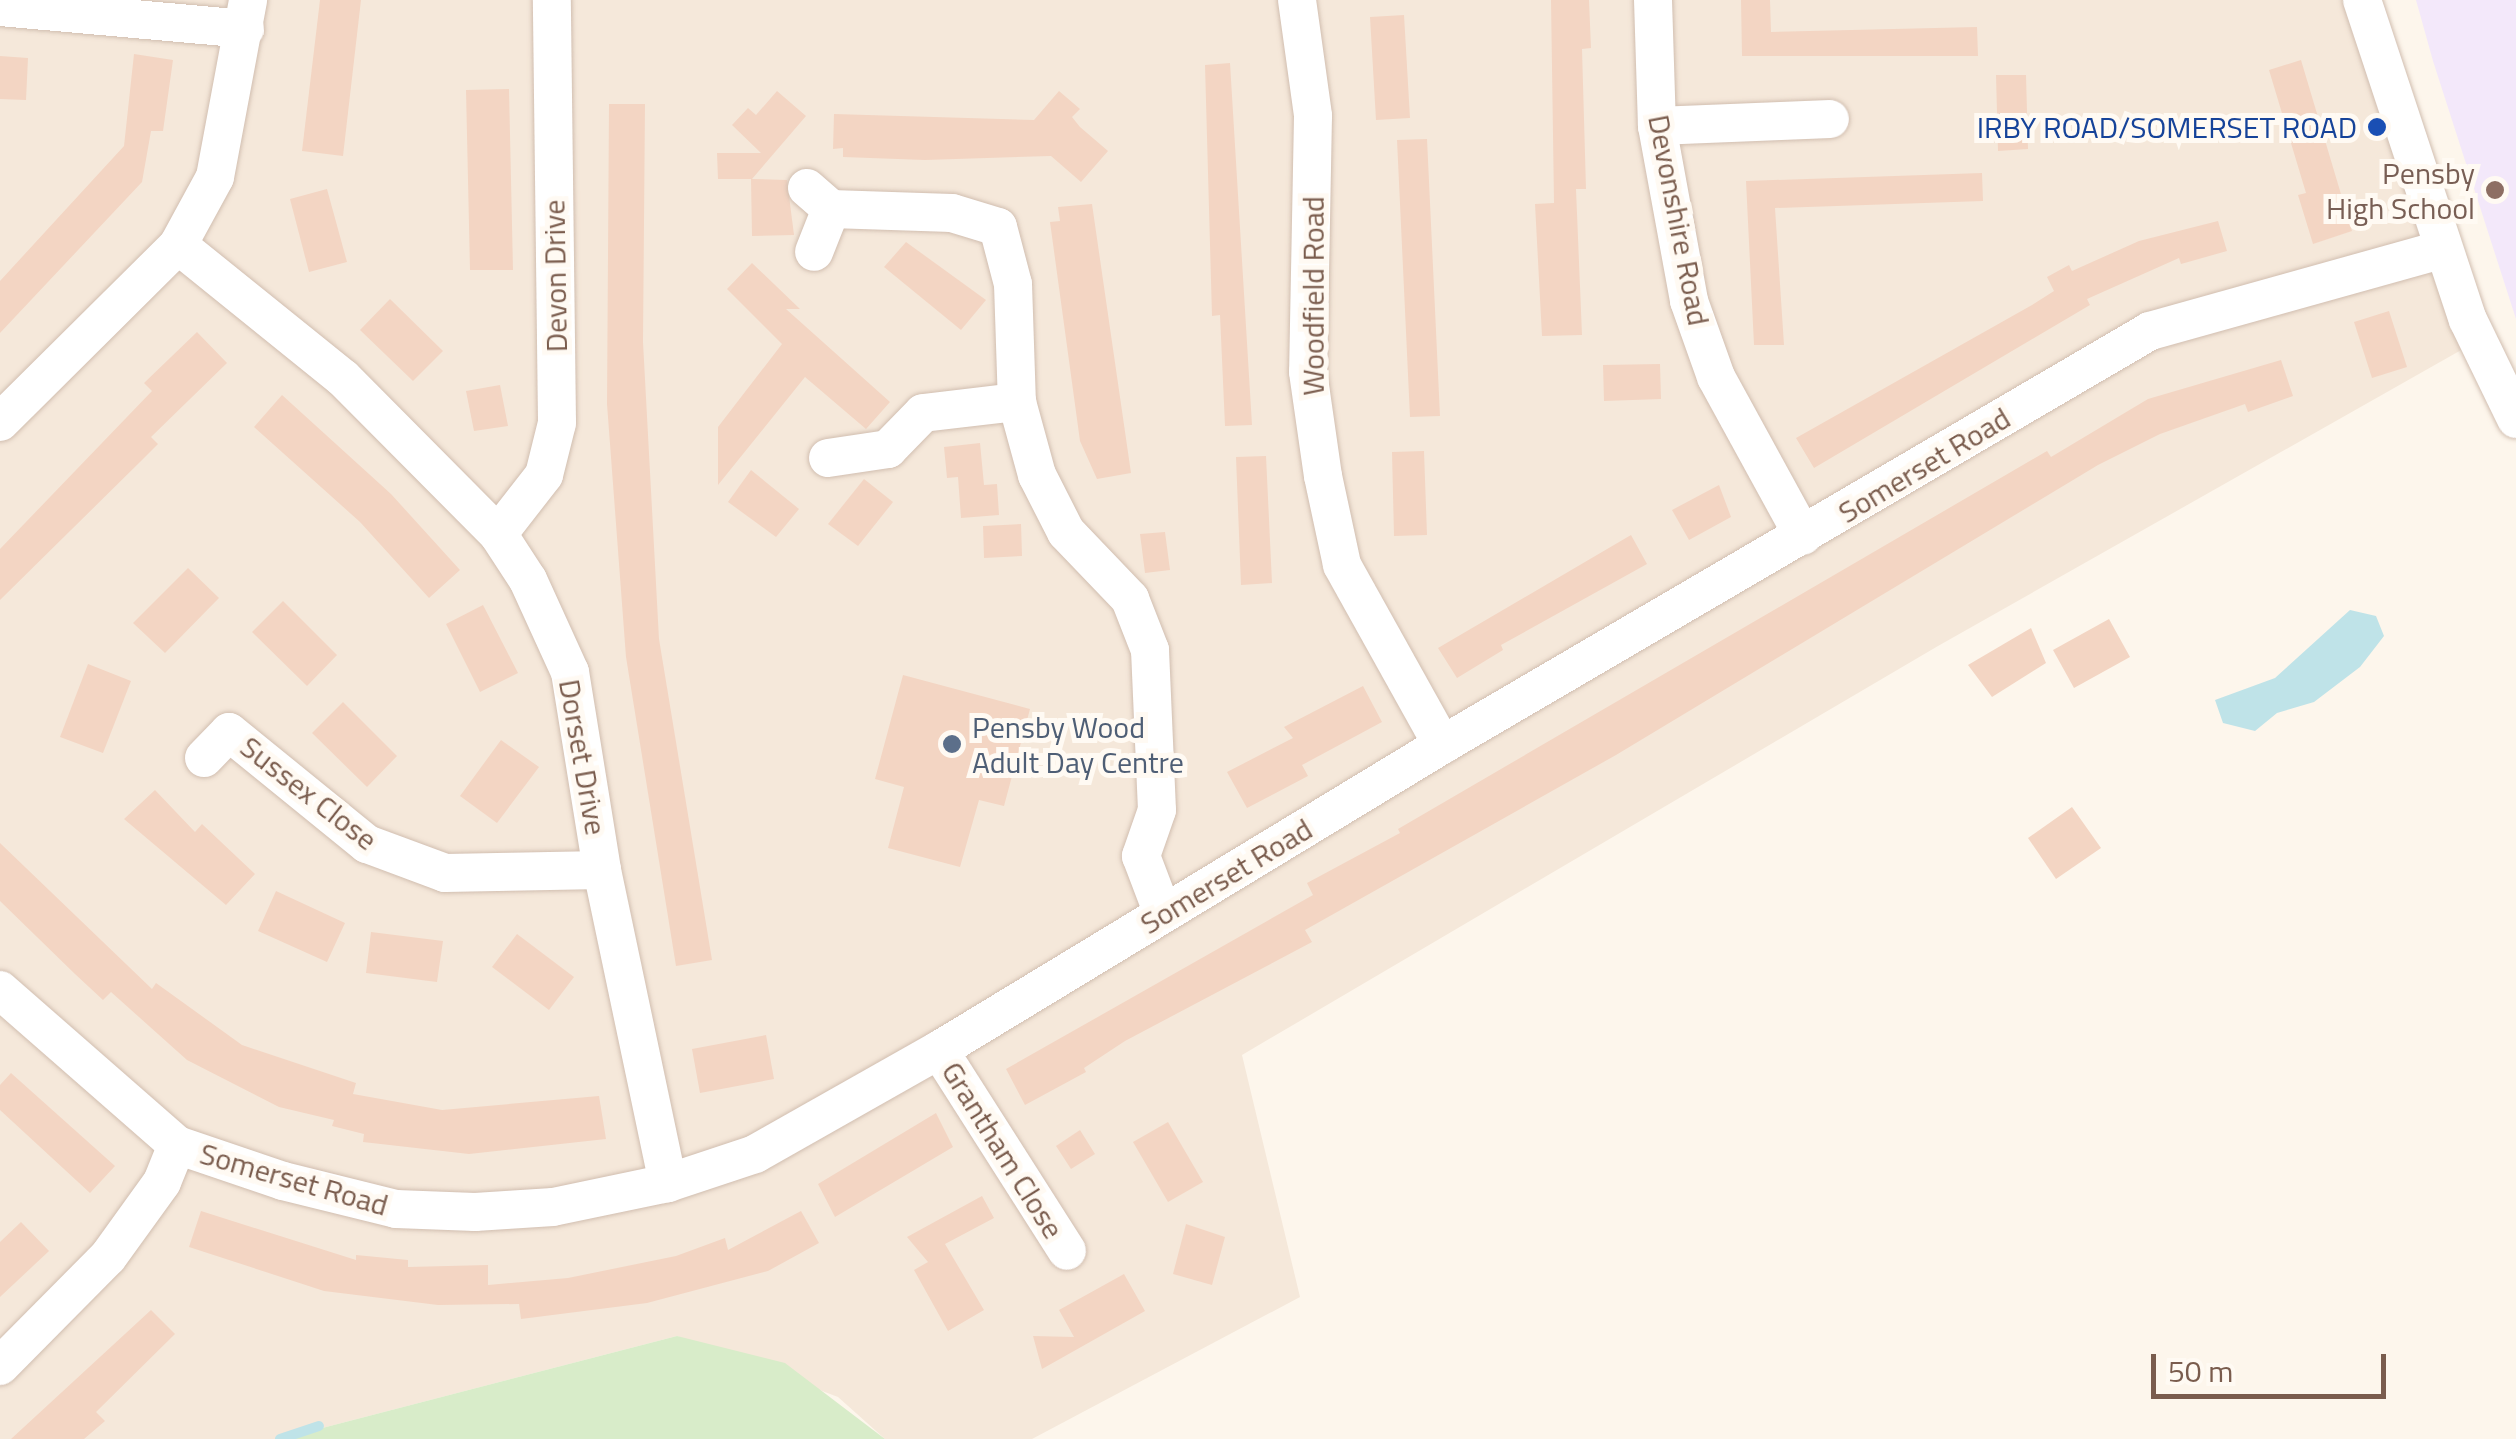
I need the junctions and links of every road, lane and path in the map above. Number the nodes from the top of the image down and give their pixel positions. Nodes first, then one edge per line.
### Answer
1 (552, 0) edge
2 (1297, 0) edge
3 (1652, 0) edge
4 (2362, 0) edge
5 (0, 7) edge
6 (246, 14) edge
7 (1830, 120) dead end
8 (1656, 126) junction
9 (178, 245) junction
10 (2443, 249) junction
11 (814, 252) dead end
12 (1017, 402) junction
13 (2516, 419) edge
14 (0, 422) edge
15 (828, 458) dead end
16 (498, 534) junction
17 (1803, 536) junction
18 (1442, 746) junction
19 (204, 758) dead end
20 (602, 870) junction
21 (1163, 914) junction
22 (0, 990) edge
23 (939, 1050) junction
24 (177, 1145) junction
25 (668, 1183) junction
26 (1067, 1251) dead end
27 (0, 1366) edge

1 - 16 street, Devon Drive
2 - 18 street, Woodfield Road
3 - 8 street, Devonshire Road
4 - 10 street
5 - 6 street
6 - 9 street
7 - 8 street
8 - 17 street, Devonshire Road
9 - 14 street
9 - 16 street, Dorset Drive
10 - 13 street
10 - 17 street, Somerset Road
11 - 12 street
12 - 15 street
12 - 21 street
16 - 20 street, Dorset Drive
17 - 18 street, Somerset Road
18 - 21 street, Somerset Road
19 - 20 street, Sussex Close
20 - 25 street, Dorset Drive
21 - 23 street, Somerset Road
22 - 24 street, Somerset Road
23 - 25 street, Somerset Road
23 - 26 street, Grantham Close
24 - 25 street, Somerset Road
24 - 27 street

